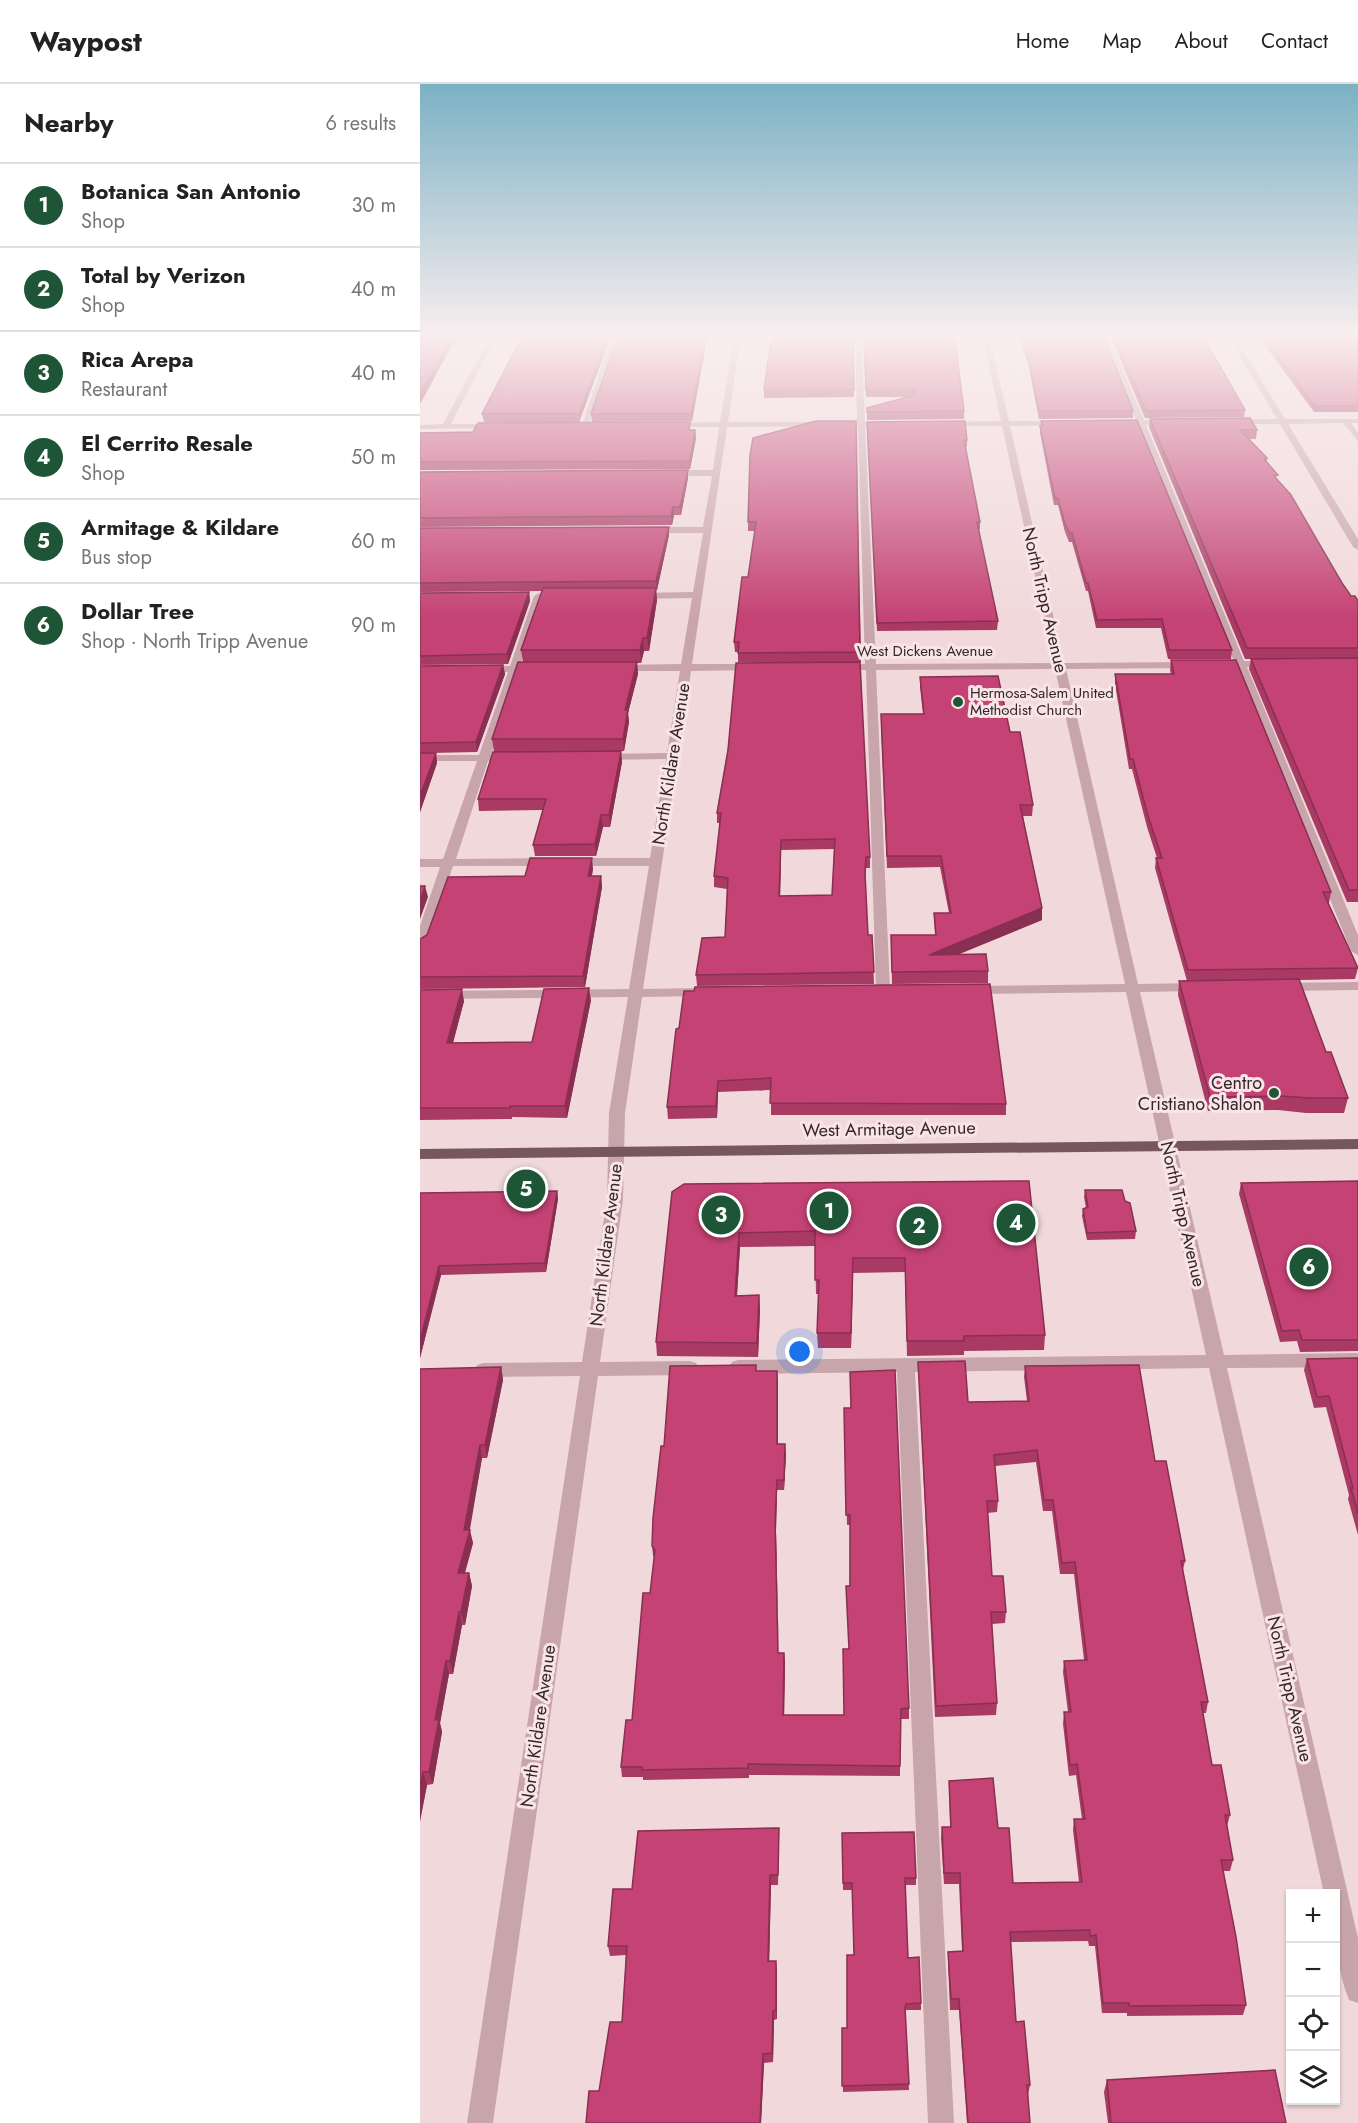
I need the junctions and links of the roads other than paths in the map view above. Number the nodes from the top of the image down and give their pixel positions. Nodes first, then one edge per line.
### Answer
1 (724, 428) edge
2 (861, 428) edge
3 (1006, 428) edge
4 (1143, 428) edge
5 (1287, 428) edge
6 (656, 473) edge
7 (717, 473) junction
8 (646, 530) edge
9 (708, 530) junction
10 (1358, 547) edge
11 (698, 595) junction
12 (539, 596) edge
13 (622, 596) edge
14 (1241, 664) junction
15 (1288, 664) edge
16 (1059, 665) junction
17 (765, 667) edge
18 (835, 667) edge
19 (871, 667) junction
20 (686, 668) junction
21 (479, 669) edge
22 (514, 669) junction
23 (550, 669) edge
24 (608, 669) edge
25 (672, 756) junction
26 (591, 757) edge
27 (420, 758) edge
28 (484, 758) junction
29 (508, 758) edge
30 (656, 862) junction
31 (420, 863) edge
32 (448, 863) junction
33 (420, 945) edge
34 (1358, 951) edge
35 (1358, 986) edge
36 (1216, 987) edge
37 (1263, 987) edge
38 (1132, 988) junction
39 (883, 990) edge
40 (953, 990) edge
41 (715, 992) edge
42 (636, 993) junction
43 (420, 995) edge
44 (1358, 1144) edge
45 (1168, 1146) junction
46 (617, 1152) junction
47 (420, 1154) edge
48 (1358, 1360) edge
49 (1217, 1362) junction
50 (906, 1365) junction
51 (590, 1369) junction
52 (466, 1370) edge
53 (1358, 1991) edge
54 (480, 2123) edge
55 (941, 2123) edge

1 - 7 street, North Kildare Avenue
2 - 19 street
3 - 16 street, North Tripp Avenue
4 - 14 street
5 - 10 street
6 - 7 street
7 - 9 street, North Kildare Avenue
8 - 9 street
9 - 11 street, North Kildare Avenue
11 - 13 street
11 - 20 street, North Kildare Avenue
12 - 22 street
14 - 15 street, West Dickens Avenue
14 - 16 street, West Dickens Avenue
14 - 34 street
16 - 19 street, West Dickens Avenue
16 - 38 street, North Tripp Avenue
17 - 20 street
18 - 19 street, West Dickens Avenue
19 - 39 street
20 - 24 street
20 - 25 street, North Kildare Avenue
21 - 22 street
22 - 23 street
22 - 28 street
25 - 26 street
25 - 30 street, North Kildare Avenue
27 - 28 street
28 - 29 street
28 - 32 street
30 - 32 street
30 - 42 street, North Kildare Avenue
31 - 32 street
32 - 33 street
35 - 37 street
36 - 38 street
38 - 40 street
38 - 45 street, North Tripp Avenue
41 - 42 street
42 - 43 street
42 - 46 street, North Kildare Avenue
44 - 45 main road, West Armitage Avenue
45 - 46 main road, West Armitage Avenue
45 - 49 street, North Tripp Avenue
46 - 47 main road, West Armitage Avenue
46 - 51 street, North Kildare Avenue
48 - 49 street
49 - 50 street
49 - 53 street, North Tripp Avenue
50 - 51 street
50 - 55 street
51 - 52 street
51 - 54 street, North Kildare Avenue

